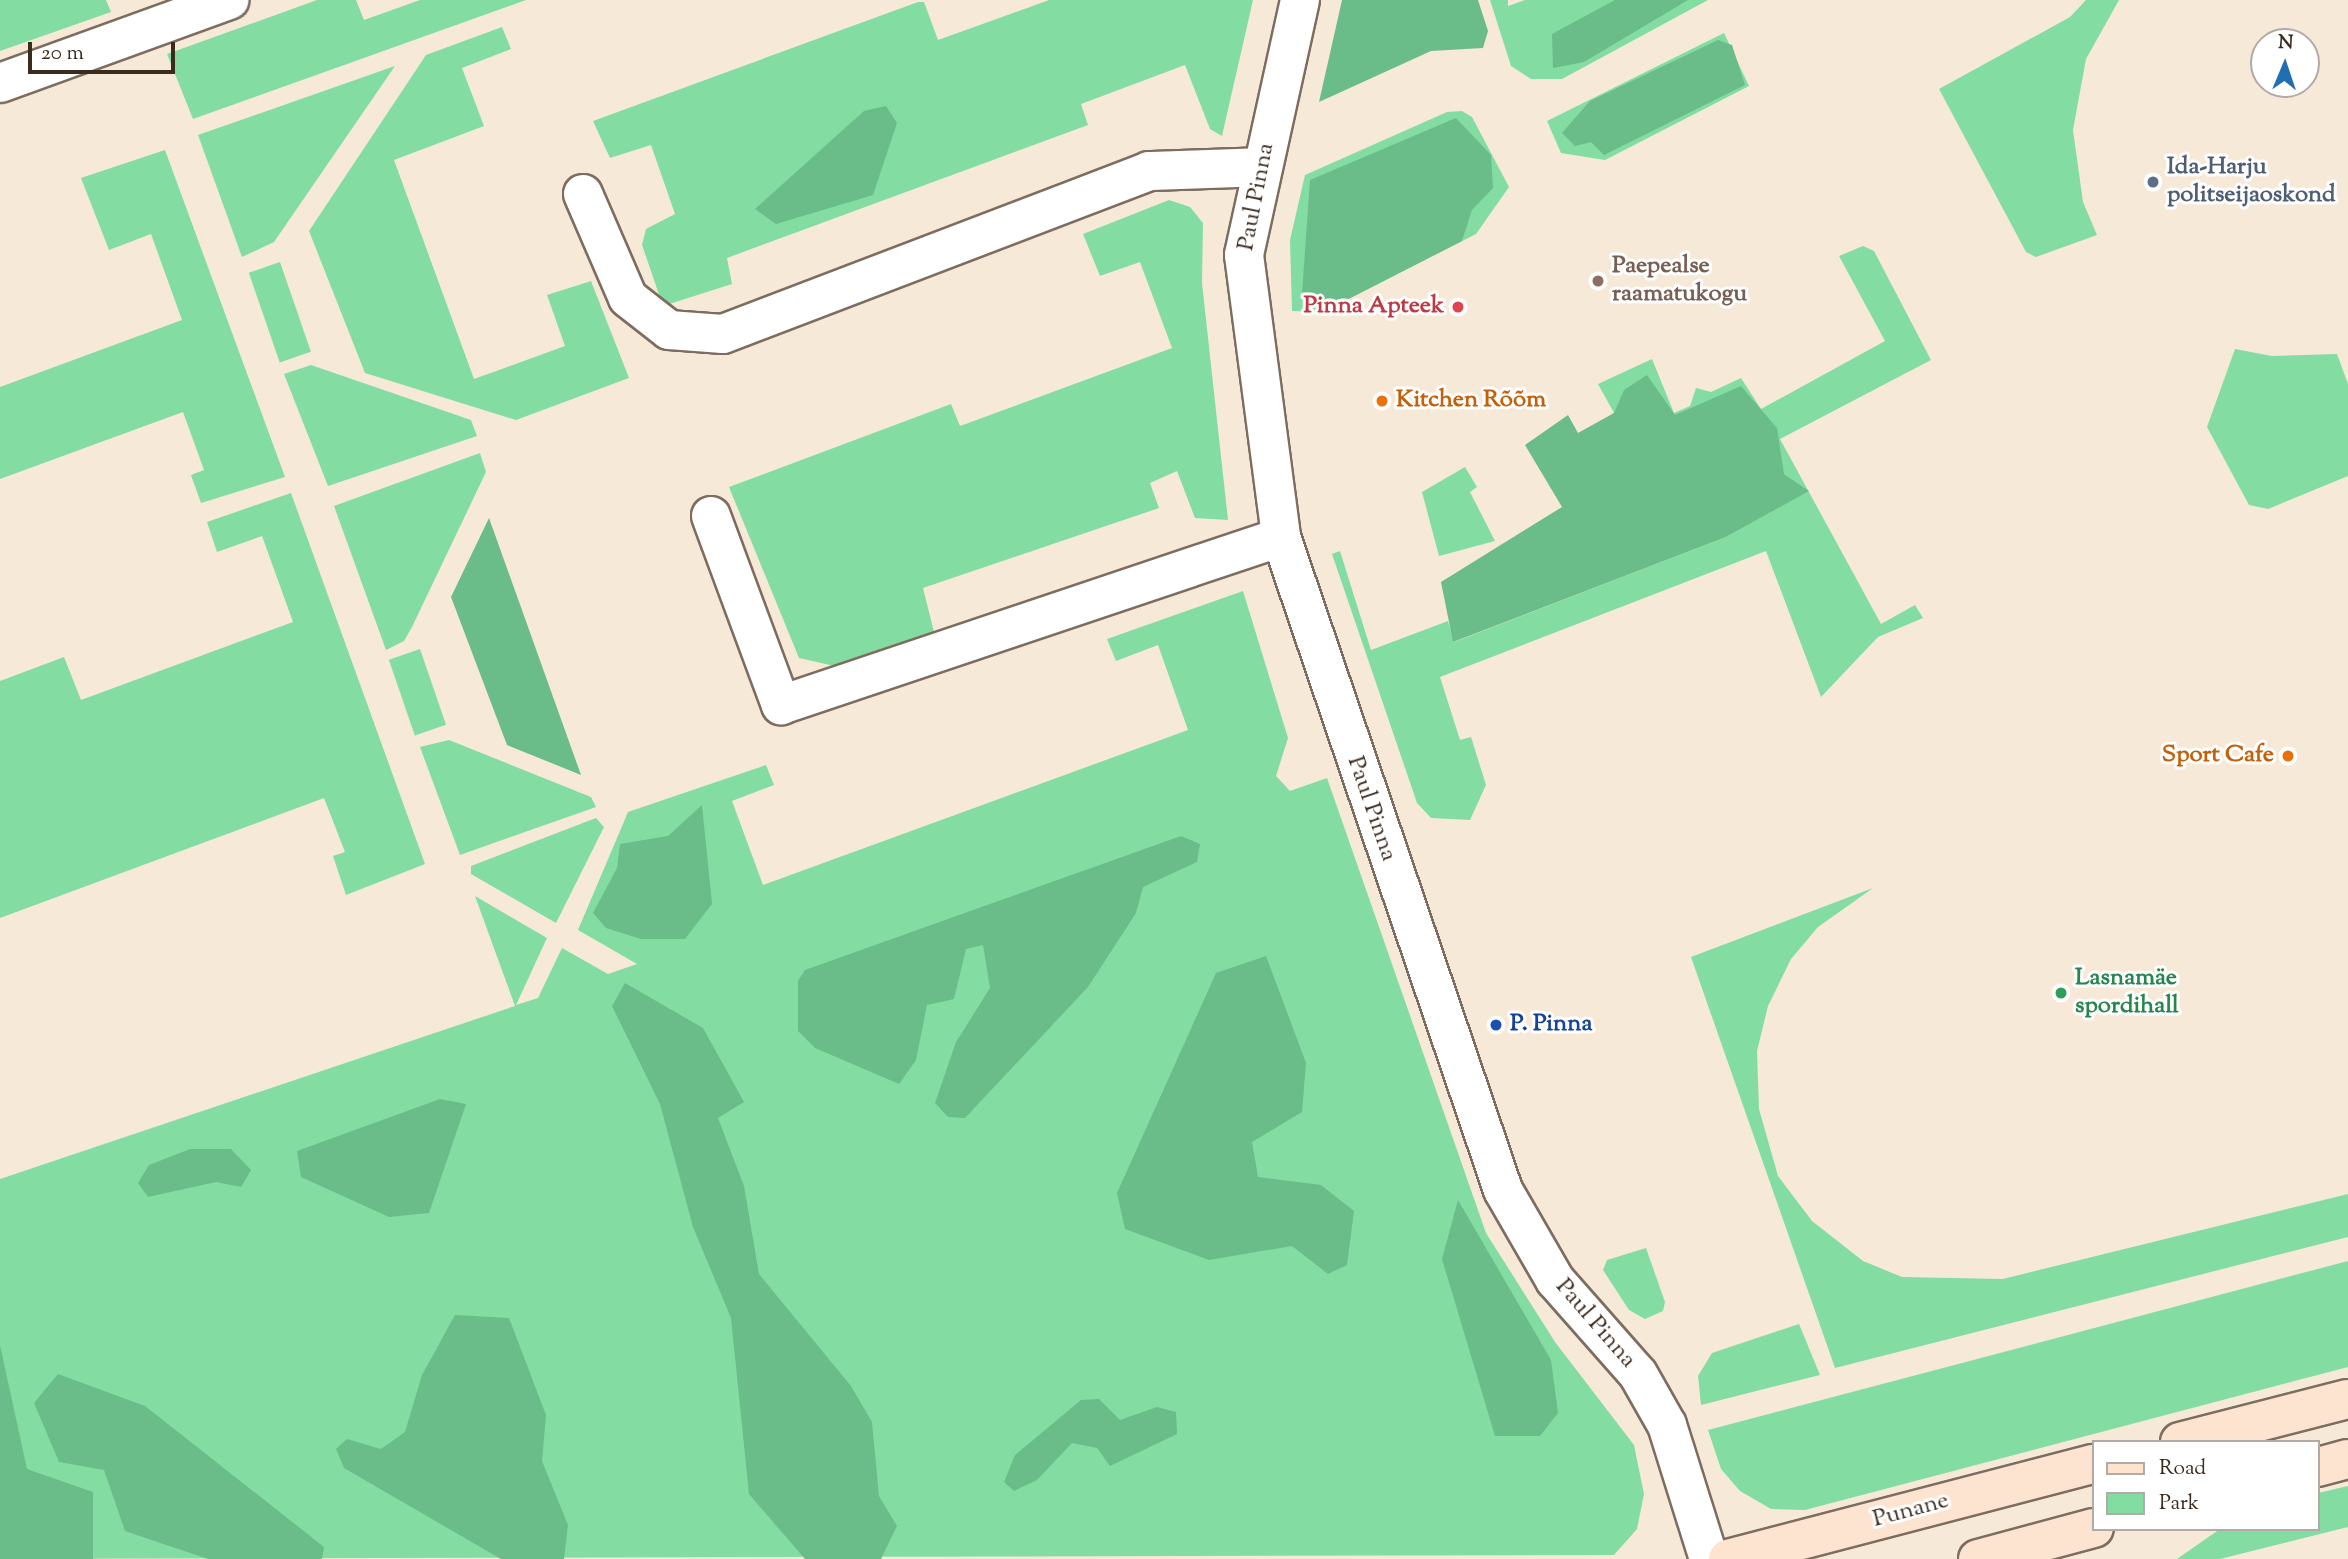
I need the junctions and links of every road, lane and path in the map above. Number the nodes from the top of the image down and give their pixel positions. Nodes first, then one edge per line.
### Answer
1 (229, 0) edge
2 (1300, 0) edge
3 (0, 83) edge
4 (1261, 167) junction
5 (583, 194) dead end
6 (711, 516) dead end
7 (1281, 537) junction
8 (2348, 1399) edge
9 (2188, 1440) edge
10 (2348, 1459) edge
11 (2092, 1465) edge
12 (2320, 1466) edge
13 (2092, 1529) edge
14 (1709, 1559) edge
15 (1728, 1559) edge
16 (1978, 1559) edge

1 - 3 street
2 - 4 street, Paul Pinna
4 - 5 street
4 - 7 street, Paul Pinna
6 - 7 street
7 - 14 street, Paul Pinna
8 - 9 main road
10 - 12 main road
11 - 15 main road, Punane
13 - 16 main road

